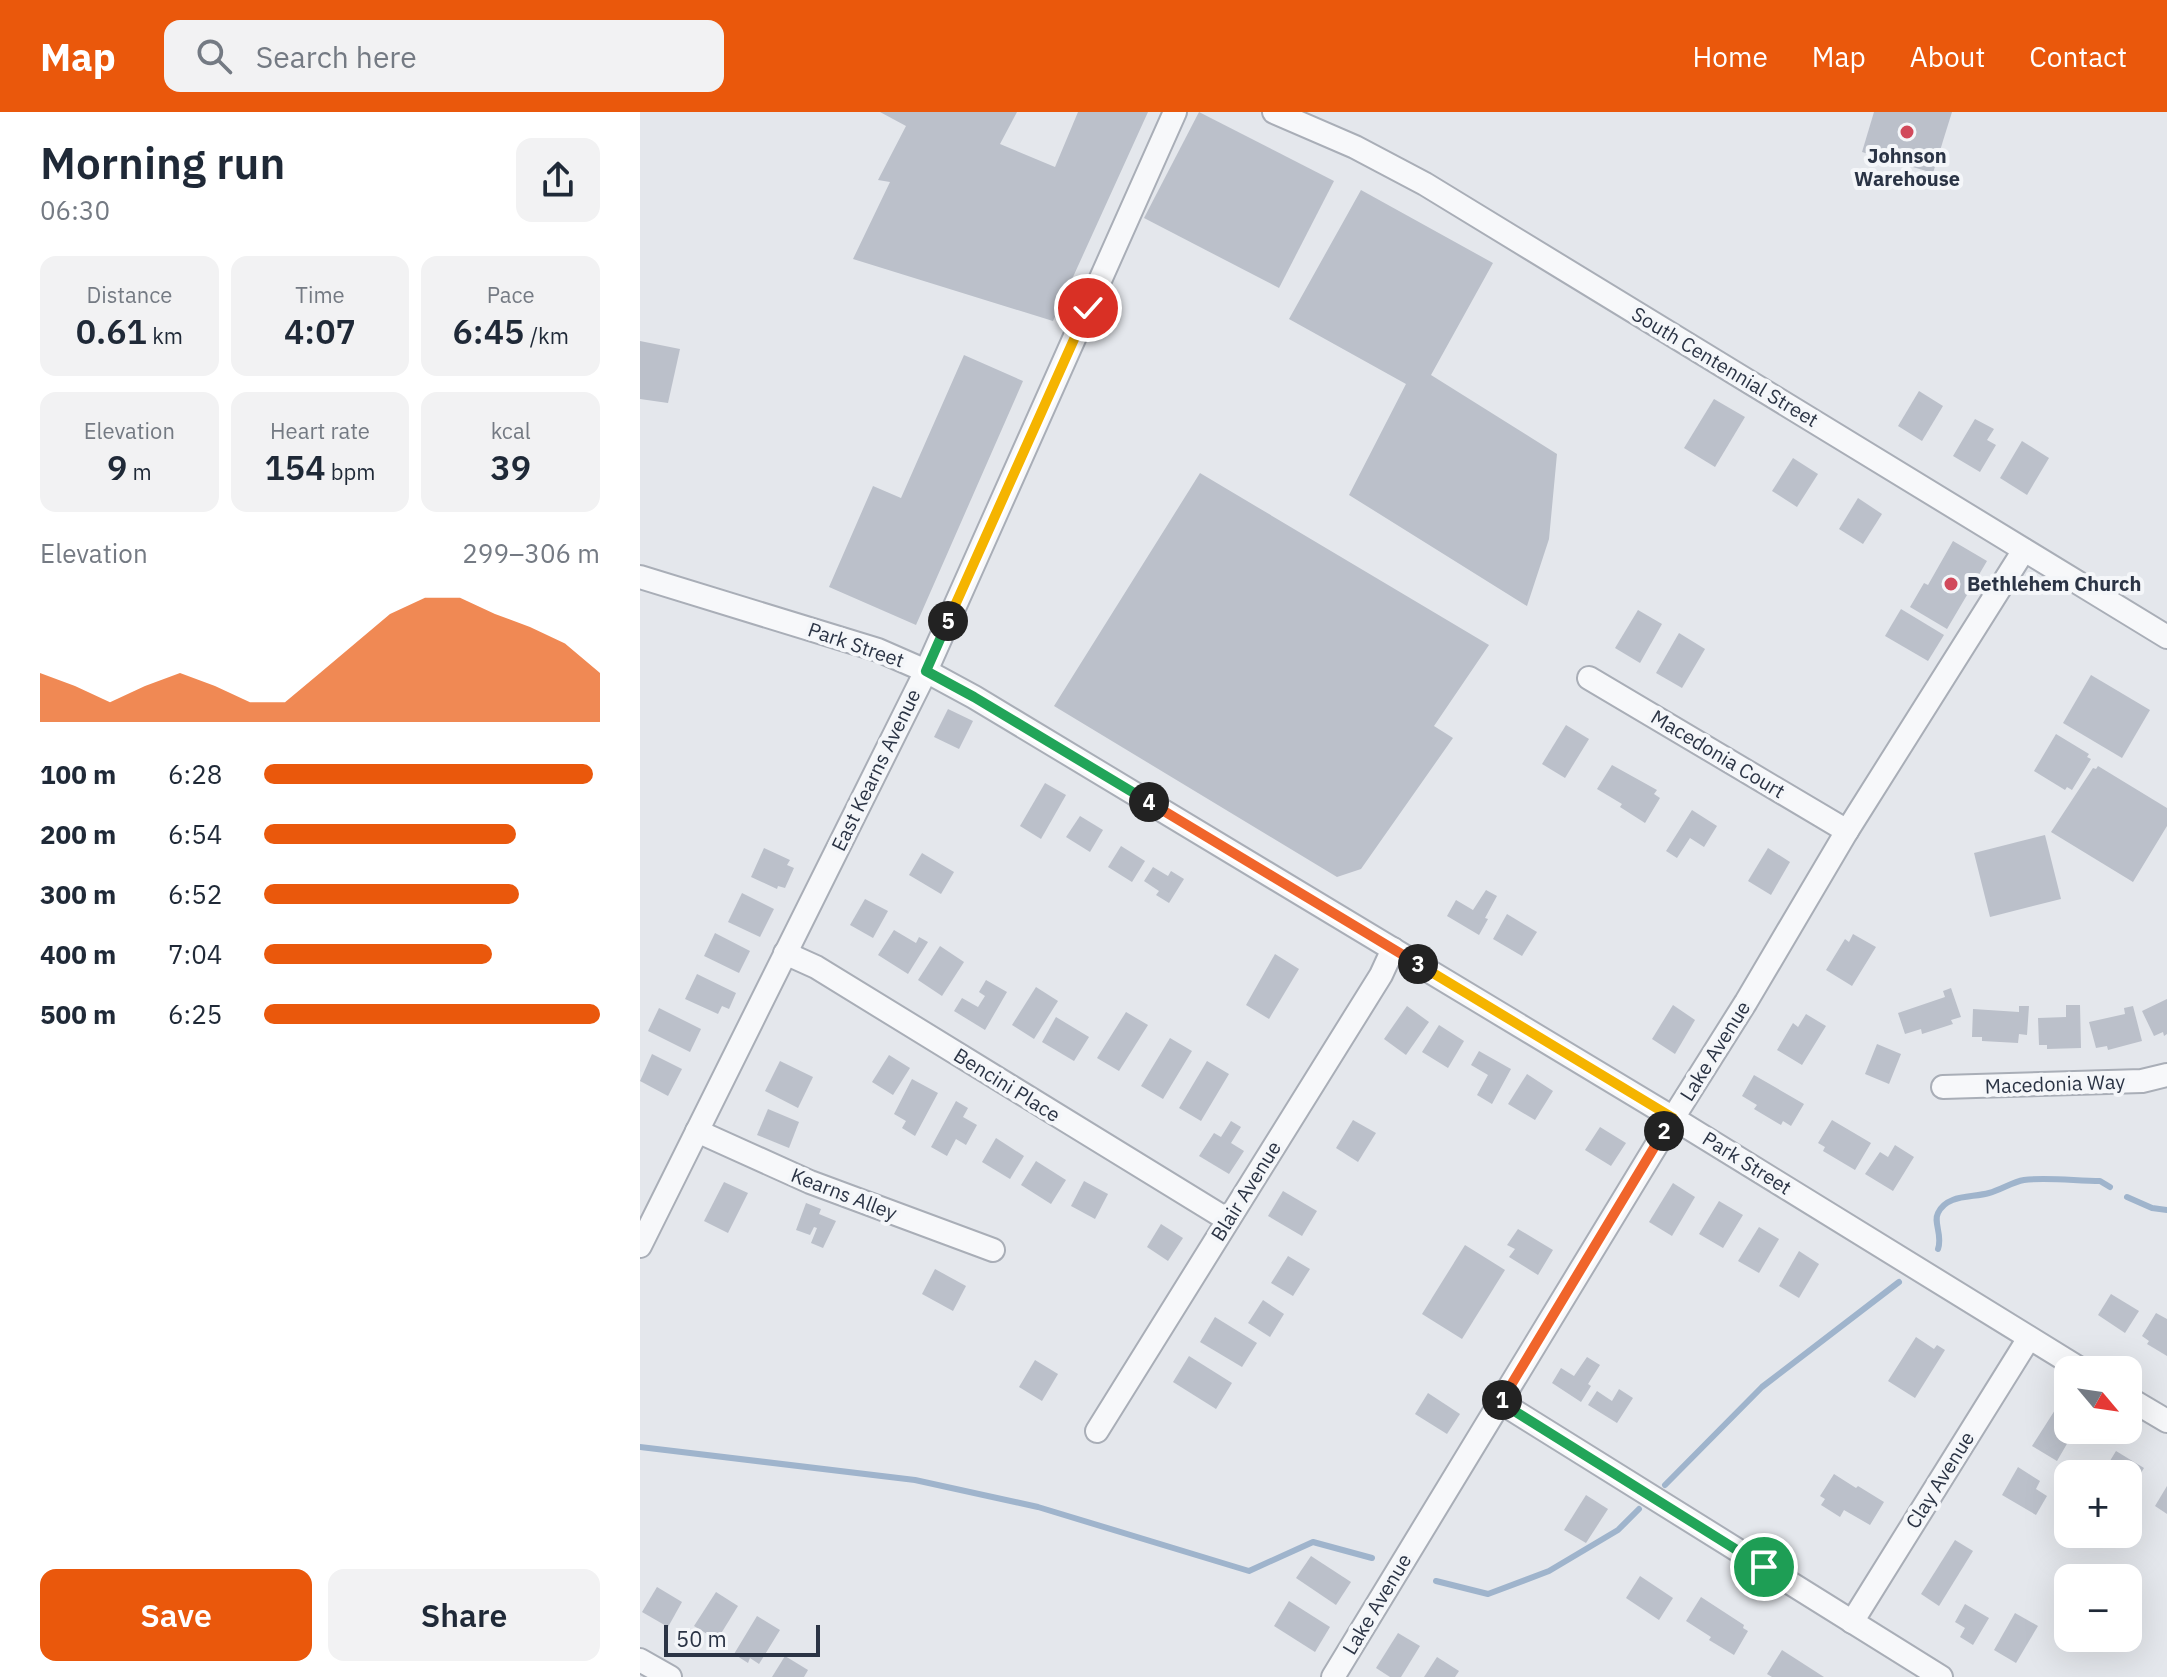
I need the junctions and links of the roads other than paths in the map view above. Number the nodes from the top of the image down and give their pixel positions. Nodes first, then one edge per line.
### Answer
1 (1175, 112) edge
2 (1274, 112) edge
3 (2024, 550) junction
4 (640, 577) edge
5 (2167, 637) edge
6 (926, 671) junction
7 (1589, 678) dead end
8 (1847, 831) junction
9 (1393, 949) junction
10 (785, 953) junction
11 (2167, 1075) edge
12 (1943, 1087) dead end
13 (1673, 1118) junction
14 (697, 1131) junction
15 (1228, 1220) junction
16 (640, 1246) edge
17 (993, 1250) dead end
18 (2029, 1338) junction
19 (2059, 1356) edge
20 (1500, 1402) junction
21 (2142, 1406) edge
22 (2167, 1421) edge
23 (1097, 1431) dead end
24 (1852, 1622) junction
25 (640, 1660) edge
26 (670, 1677) edge
27 (1333, 1677) edge
28 (1941, 1677) edge

1 - 6 street, East Kearns Avenue
2 - 3 street, South Centennial Street
3 - 5 street, South Centennial Street
3 - 8 street, Lake Avenue
4 - 6 street, Park Street
6 - 9 street, Park Street
6 - 10 street, East Kearns Avenue
7 - 8 street, Macedonia Court
8 - 13 street, Lake Avenue
9 - 13 street, Park Street
9 - 15 street, Blair Avenue
10 - 14 street, East Kearns Avenue
10 - 15 street, Bencini Place
11 - 12 street, Macedonia Way
13 - 18 street, Park Street
13 - 20 street, Lake Avenue
14 - 16 street, East Kearns Avenue
14 - 17 street, Kearns Alley
15 - 23 street, Blair Avenue
18 - 19 street, Park Street
18 - 24 street, Clay Avenue
20 - 24 street
20 - 27 street, Lake Avenue
21 - 22 street
24 - 28 street
25 - 26 street

